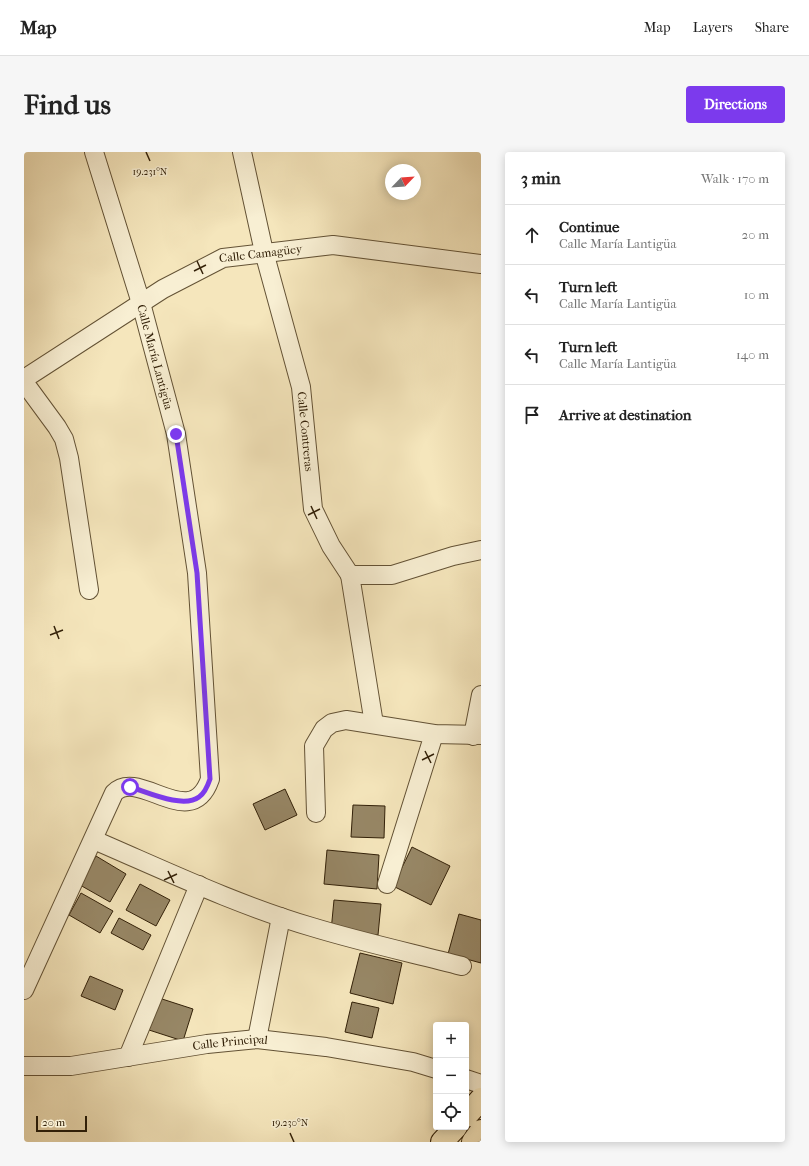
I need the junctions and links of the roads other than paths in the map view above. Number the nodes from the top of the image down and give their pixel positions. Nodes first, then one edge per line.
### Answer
1 (94, 152) edge
2 (242, 152) edge
3 (264, 252) junction
4 (481, 264) edge
5 (141, 303) junction
6 (24, 379) edge
7 (24, 382) edge
8 (481, 550) edge
9 (350, 575) junction
10 (89, 590) dead end
11 (481, 694) edge
12 (374, 724) junction
13 (434, 734) junction
14 (477, 736) edge
15 (316, 813) dead end
16 (94, 840) junction
17 (387, 884) dead end
18 (199, 885) junction
19 (281, 917) junction
20 (462, 966) dead end
21 (24, 990) edge
22 (257, 1039) junction
23 (128, 1057) junction
24 (24, 1066) edge
25 (433, 1068) edge
26 (469, 1080) edge
27 (481, 1084) edge
28 (481, 1099) edge
29 (469, 1113) edge
30 (453, 1130) edge
31 (481, 1131) edge
32 (442, 1142) edge
33 (472, 1142) edge

1 - 5 street, Calle María Lantigüa
2 - 3 street, Calle Contreras
3 - 4 street, Calle Camagüey
3 - 5 street, Calle Camagüey
3 - 9 street, Calle Contreras
5 - 6 street, Calle Camagüey
5 - 16 street, Calle María Lantigüa
7 - 10 street
8 - 9 street
9 - 12 street
11 - 14 street
12 - 13 street
12 - 15 street
13 - 14 street
13 - 17 street
16 - 18 street
16 - 21 street
18 - 19 street
18 - 23 street
19 - 20 street
19 - 22 street
22 - 23 street, Calle Principal
22 - 25 street, Calle Principal
23 - 24 street, Calle Principal
26 - 27 street
28 - 29 highway
30 - 32 highway
31 - 33 highway

